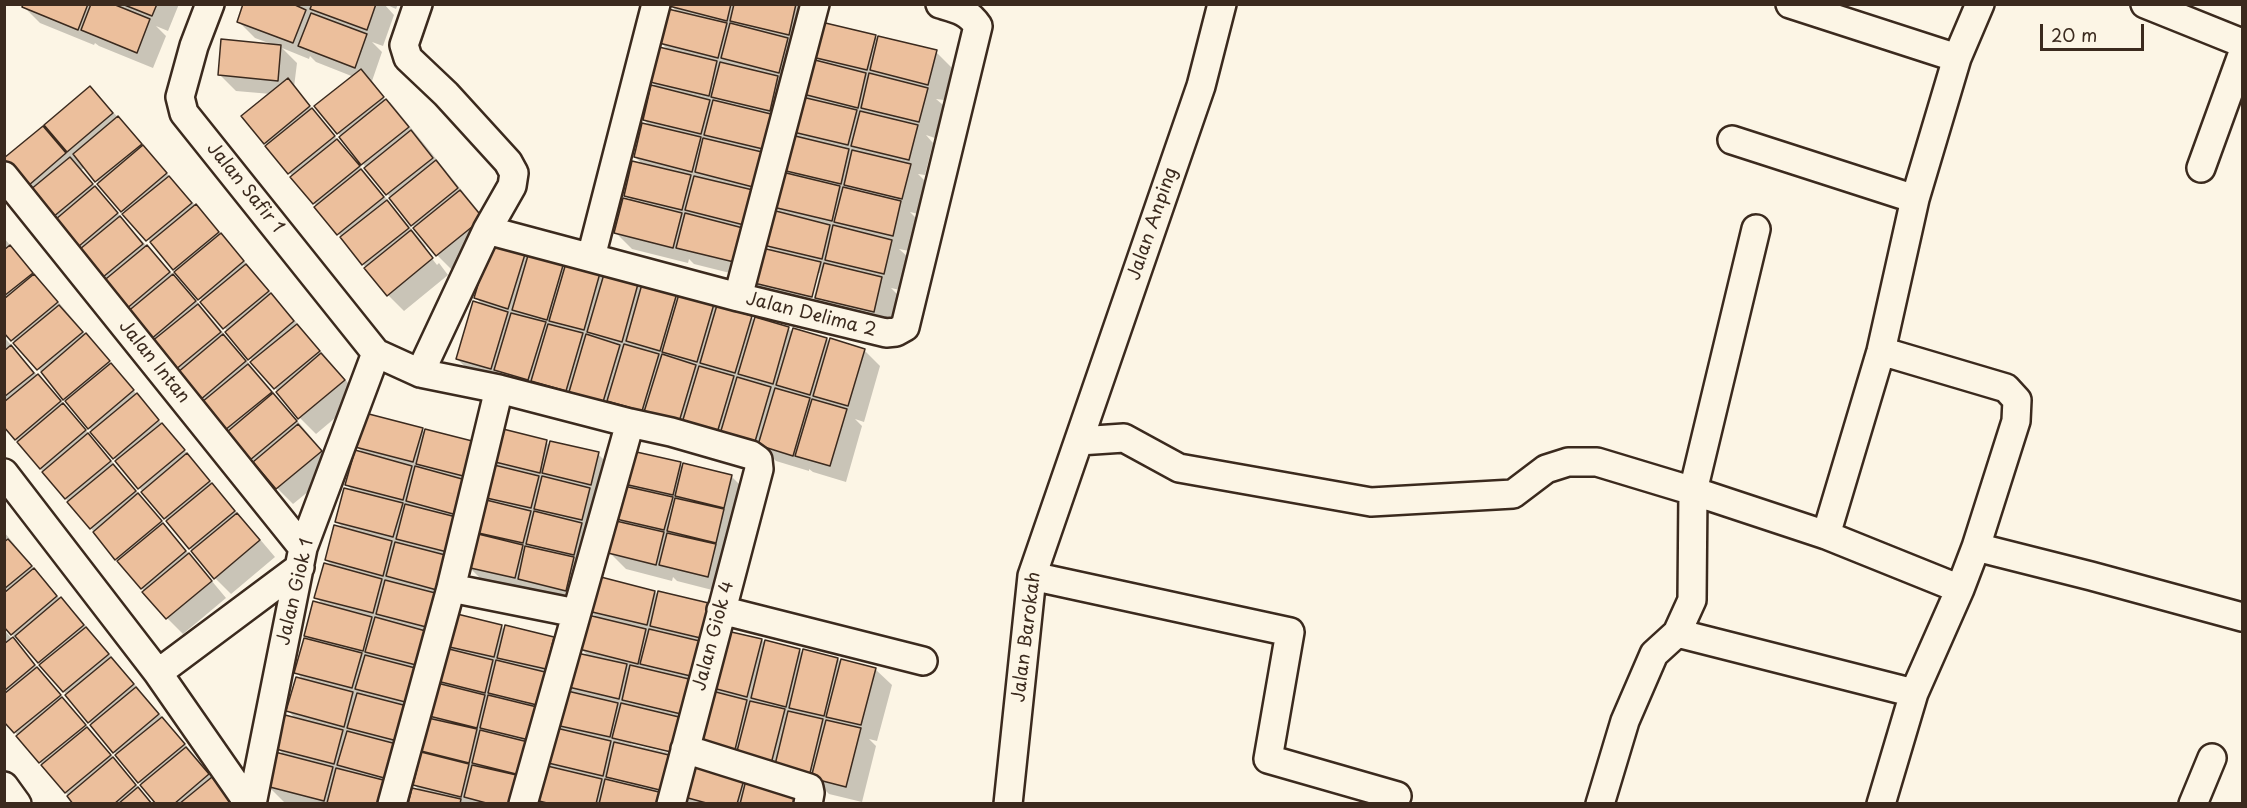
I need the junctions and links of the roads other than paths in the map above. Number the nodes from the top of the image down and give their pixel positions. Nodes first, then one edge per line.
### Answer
1 (210, 4) edge
2 (418, 4) edge
3 (656, 4) edge
4 (815, 4) edge
5 (940, 4) edge
6 (1222, 4) edge
7 (1790, 4) edge
8 (1980, 4) edge
9 (2145, 4) edge
10 (2242, 43) edge
11 (2242, 55) edge
12 (1957, 58) junction
13 (1732, 140) dead end
14 (2201, 168) dead end
15 (4, 176) edge
16 (1915, 199) junction
17 (1756, 229) dead end
18 (487, 230) junction
19 (591, 257) junction
20 (738, 297) junction
21 (1881, 351) junction
22 (376, 353) junction
23 (420, 373) junction
24 (499, 389) junction
25 (630, 423) junction
26 (1079, 441) junction
27 (4, 473) edge
28 (1693, 491) junction
29 (1826, 535) junction
30 (1976, 547) junction
31 (301, 557) junction
32 (1032, 576) junction
33 (451, 588) junction
34 (1960, 589) junction
35 (721, 610) junction
36 (576, 613) junction
37 (2242, 617) edge
38 (1677, 633) junction
39 (923, 661) dead end
40 (158, 673) junction
41 (1914, 693) junction
42 (685, 749) junction
43 (2212, 758) dead end
44 (4, 786) edge
45 (1396, 796) dead end
46 (17, 804) edge
47 (251, 804) edge
48 (392, 804) edge
49 (524, 804) edge
50 (671, 804) edge
51 (807, 804) edge
52 (1008, 804) edge
53 (1600, 804) edge
54 (1881, 804) edge
55 (2193, 804) edge

1 - 22 street, Jalan Safir 1
2 - 18 street
3 - 19 street
4 - 20 street
5 - 20 street, Jalan Delima 2
6 - 26 street, Jalan Anping
7 - 12 street
8 - 12 street
9 - 10 street
11 - 14 street
12 - 16 street
13 - 16 street
15 - 31 street, Jalan Intan
16 - 21 street
17 - 28 street
18 - 19 street, Jalan Delima 2
18 - 23 street
19 - 20 street, Jalan Delima 2
21 - 29 street
21 - 30 street
22 - 23 street
22 - 31 street, Jalan Giok 1
23 - 24 street
24 - 25 street
24 - 33 street
25 - 35 street, Jalan Giok 4
25 - 36 street
26 - 28 street
26 - 32 street, Jalan Barokah
27 - 40 street
28 - 29 street
28 - 38 street
29 - 34 street
30 - 34 street
30 - 37 street
31 - 40 street
31 - 47 street, Jalan Giok 1
32 - 45 street
32 - 52 street, Jalan Barokah
33 - 36 street
33 - 48 street
34 - 41 street
35 - 39 street
35 - 42 street, Jalan Giok 4
36 - 49 street
38 - 41 street
38 - 53 street
40 - 47 street
41 - 54 street
42 - 50 street, Jalan Giok 4
42 - 51 street
43 - 55 street
44 - 46 street

